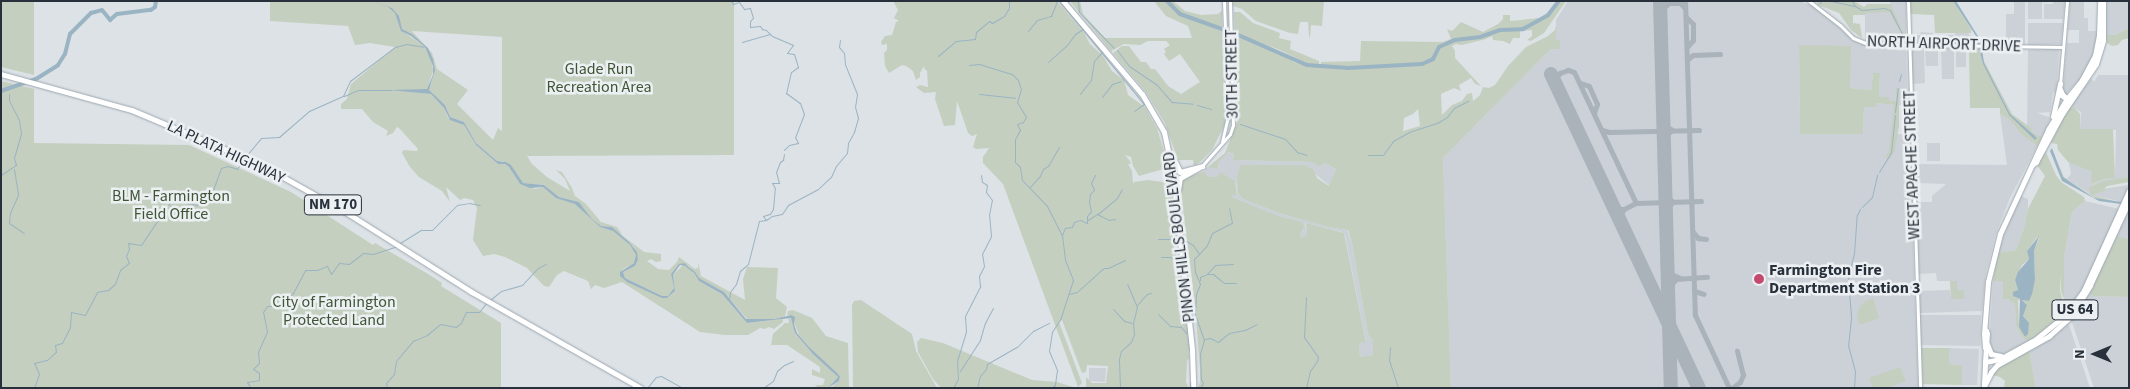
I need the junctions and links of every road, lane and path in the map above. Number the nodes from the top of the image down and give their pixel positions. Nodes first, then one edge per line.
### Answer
1 (1063, 1) edge
2 (1224, 1) edge
3 (1230, 1) edge
4 (1810, 1) edge
5 (1908, 1) edge
6 (2067, 1) edge
7 (2102, 1) edge
8 (1908, 46) junction
9 (2063, 47) junction
10 (1, 74) edge
11 (2060, 86) junction
12 (2069, 100) junction
13 (2048, 130) junction
14 (1164, 132) junction
15 (2044, 142) junction
16 (1222, 143) junction
17 (1200, 167) junction
18 (1174, 176) junction
19 (2129, 191) edge
20 (2129, 201) edge
21 (1179, 233) junction
22 (1986, 346) junction
23 (2009, 356) junction
24 (1985, 362) junction
25 (1984, 387) edge
26 (642, 388) edge
27 (1192, 388) edge
28 (1920, 388) edge

1 - 14 highway, PINON HILLS BOULEVARD
2 - 16 main road
3 - 16 main road, 30TH STREET
4 - 8 main road, NORTH AIRPORT DRIVE
5 - 8 main road, WEST APACHE STREET
6 - 9 main road
7 - 12 main road
8 - 9 main road, NORTH AIRPORT DRIVE
8 - 28 main road, WEST APACHE STREET
9 - 11 main road
10 - 26 main road, LA PLATA HIGHWAY / NM 170
11 - 12 main road
11 - 13 main road
12 - 13 main road
12 - 15 main road
13 - 15 main road
14 - 17 highway
14 - 18 highway, PINON HILLS BOULEVARD
15 - 22 main road
16 - 17 main road, 30TH STREET
17 - 18 main road
17 - 21 highway
18 - 21 highway, PINON HILLS BOULEVARD
19 - 23 highway, US 64
20 - 23 highway, US 64
21 - 27 highway, PINON HILLS BOULEVARD
22 - 23 highway
22 - 24 main road
23 - 24 highway
23 - 25 highway, US 64
24 - 25 highway, US 64

